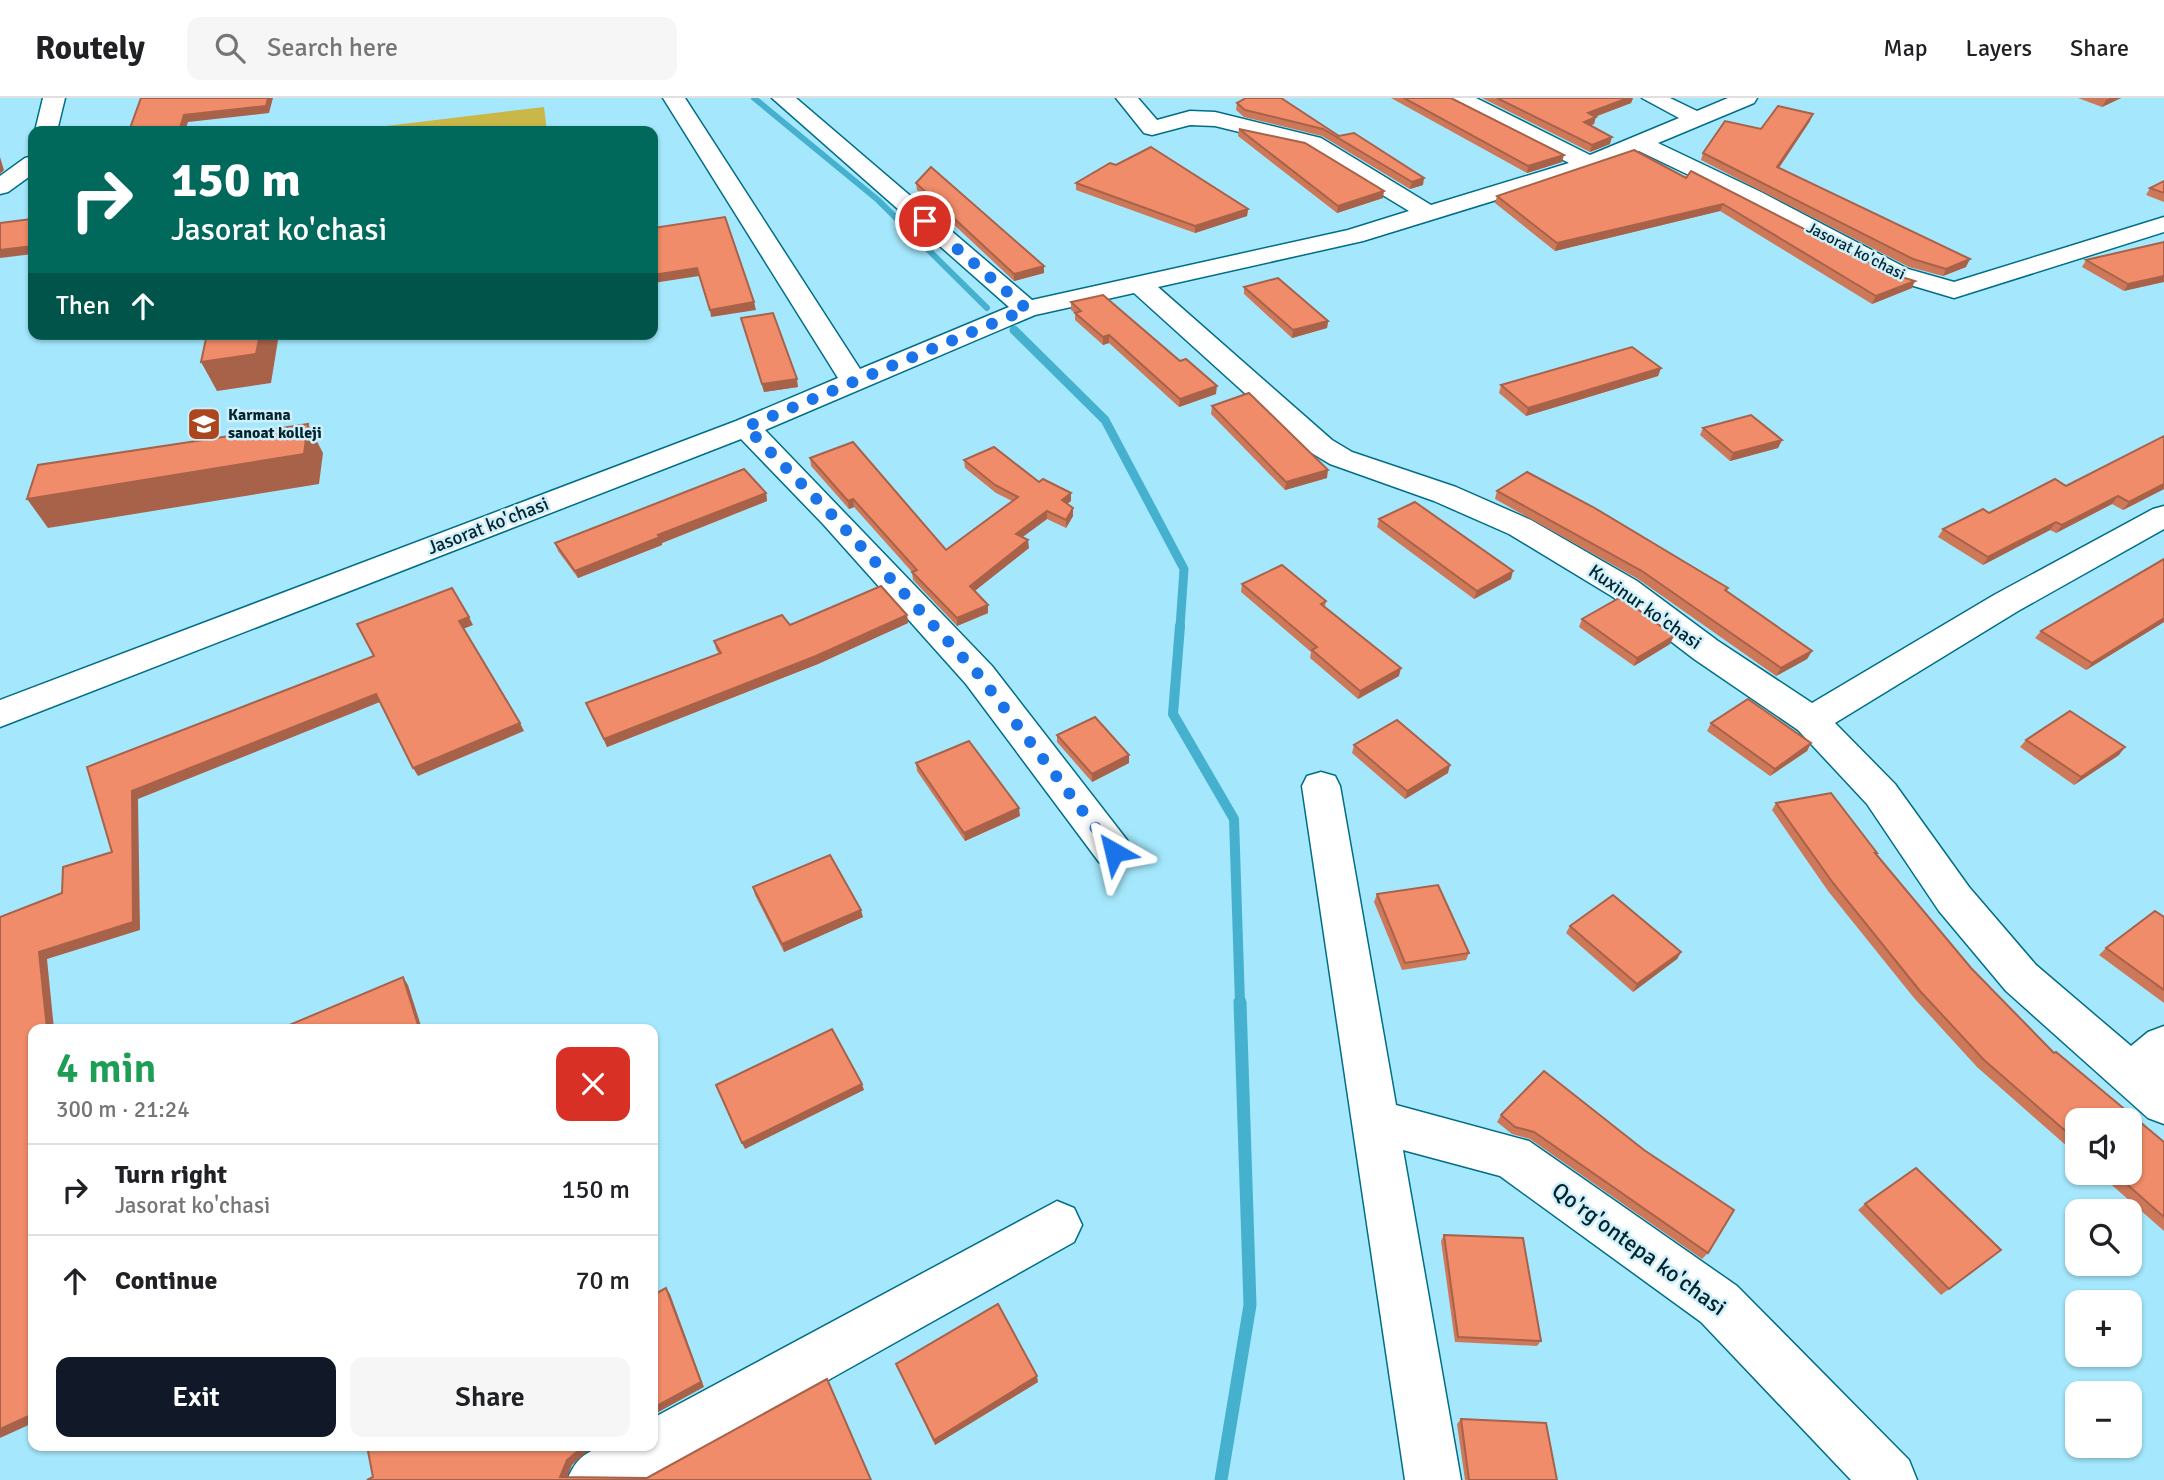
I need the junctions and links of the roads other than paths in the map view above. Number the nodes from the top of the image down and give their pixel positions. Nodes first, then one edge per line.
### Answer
1 (54, 98) edge
2 (674, 98) edge
3 (783, 98) edge
4 (1127, 98) edge
5 (1459, 98) edge
6 (1653, 98) edge
7 (1746, 98) edge
8 (1698, 119) junction
9 (47, 126) edge
10 (1640, 142) junction
11 (1589, 163) junction
12 (28, 167) edge
13 (0, 187) edge
14 (1428, 213) junction
15 (2164, 224) edge
16 (1138, 283) junction
17 (1027, 309) junction
18 (854, 381) junction
19 (746, 427) junction
20 (2164, 516) edge
21 (0, 714) edge
22 (1811, 721) junction
23 (1321, 786) dead end
24 (1114, 852) dead end
25 (2164, 1046) edge
26 (2129, 1074) junction
27 (2164, 1104) edge
28 (1375, 1121) junction
29 (1057, 1225) dead end
30 (658, 1445) edge
31 (648, 1451) edge
32 (595, 1480) edge
33 (1433, 1480) edge
34 (1888, 1480) edge

1 - 9 street
2 - 18 street
3 - 17 street
4 - 14 street
5 - 11 street
6 - 8 street
7 - 8 street, Jasorat ko'chasi
8 - 10 street, Jasorat ko'chasi
10 - 11 street, Jasorat ko'chasi
10 - 15 street, Jasorat ko'chasi
11 - 14 street, Jasorat ko'chasi
12 - 13 street
14 - 16 street, Jasorat ko'chasi
16 - 17 street, Jasorat ko'chasi
16 - 22 street, Kuxinur ko'chasi
17 - 18 street, Jasorat ko'chasi
18 - 19 street, Jasorat ko'chasi
19 - 21 street, Jasorat ko'chasi
19 - 24 street
20 - 22 street
22 - 26 street
23 - 28 street
25 - 26 street
26 - 27 street
28 - 33 street
28 - 34 street, Qo'rg'ontepa ko'chasi
29 - 30 street
31 - 32 street

